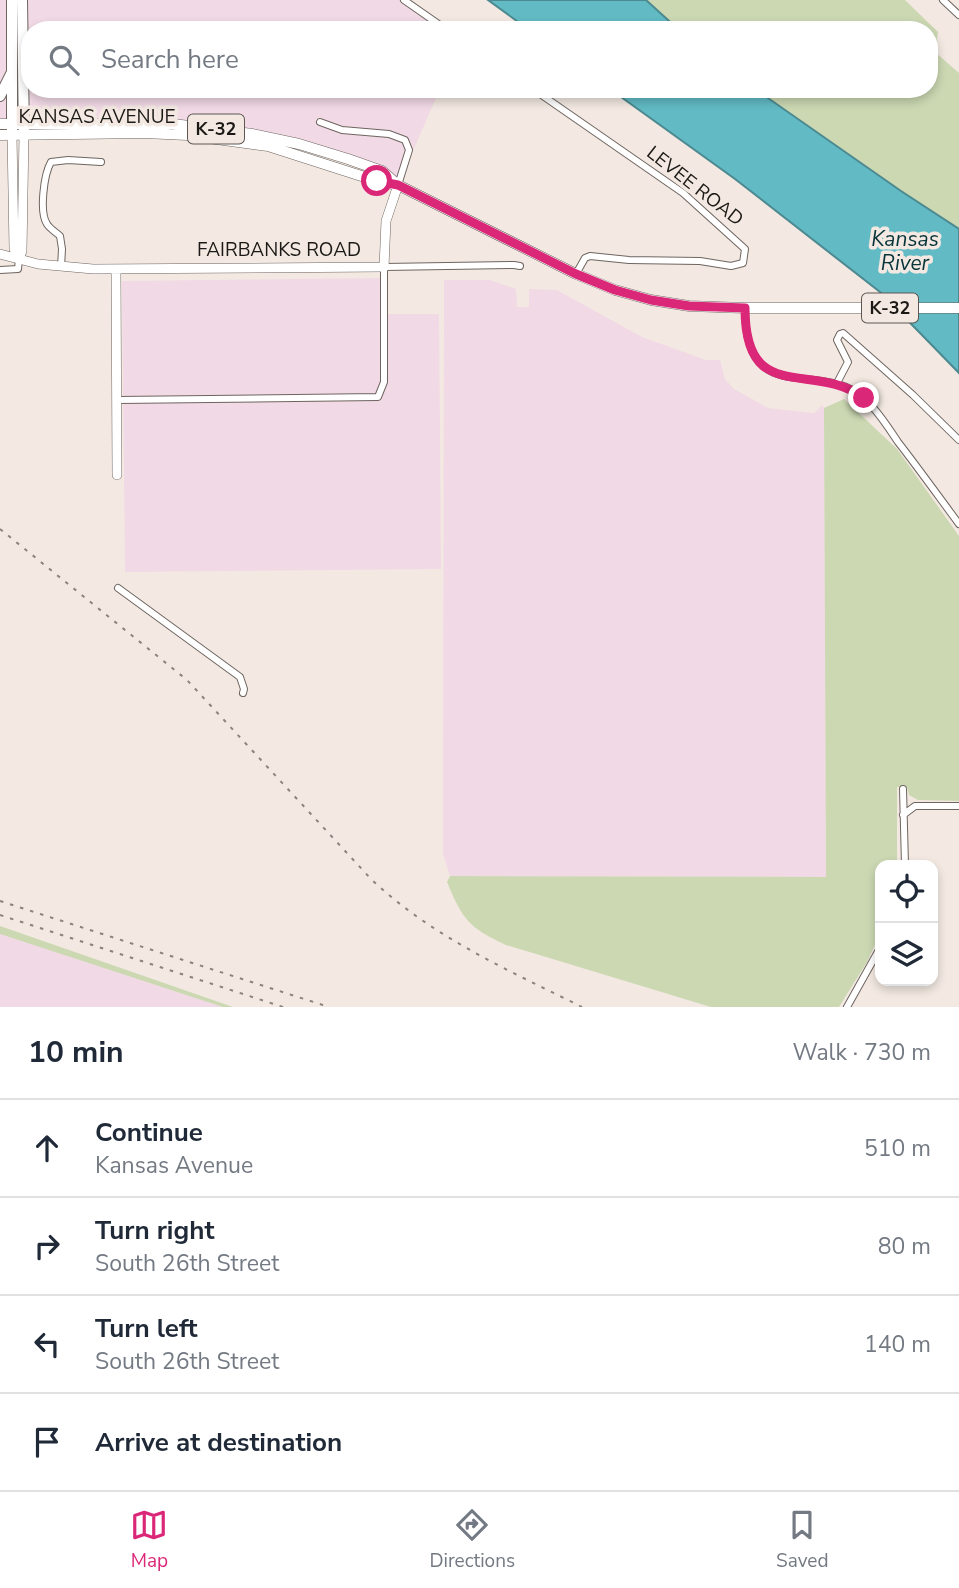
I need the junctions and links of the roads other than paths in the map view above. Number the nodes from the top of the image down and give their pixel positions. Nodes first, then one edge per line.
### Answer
1 (12, 0) edge
2 (22, 0) edge
3 (404, 0) edge
4 (943, 0) edge
5 (959, 15) edge
6 (21, 21) edge
7 (434, 21) edge
8 (21, 32) edge
9 (13, 68) junction
10 (0, 96) edge
11 (546, 98) edge
12 (320, 122) dead end
13 (0, 124) edge
14 (18, 129) junction
15 (0, 135) edge
16 (101, 162) dead end
17 (398, 185) junction
18 (0, 254) edge
19 (19, 259) junction
20 (61, 267) junction
21 (384, 267) junction
22 (520, 267) dead end
23 (116, 269) junction
24 (0, 270) edge
25 (576, 274) junction
26 (745, 308) junction
27 (959, 308) edge
28 (837, 383) junction
29 (118, 400) junction
30 (959, 440) edge
31 (117, 475) dead end
32 (959, 524) edge
33 (118, 588) dead end
34 (243, 692) dead end
35 (903, 789) dead end
36 (959, 806) edge
37 (903, 815) junction
38 (905, 860) edge
39 (875, 957) edge
40 (847, 1007) edge

1 - 9 highway
2 - 6 highway
3 - 7 street
4 - 5 street
8 - 14 highway
9 - 10 highway
9 - 14 highway
11 - 25 street, LEVEE ROAD
12 - 17 street
13 - 14 main road, KANSAS AVENUE / K-32
14 - 15 main road, KANSAS AVENUE / K-32
14 - 17 main road, KANSAS AVENUE / K-32
14 - 19 street
16 - 20 street
17 - 21 street
17 - 25 main road, KANSAS AVENUE / K-32
18 - 19 street, FAIRBANKS ROAD
19 - 20 street, FAIRBANKS ROAD
19 - 24 street
20 - 23 street, FAIRBANKS ROAD
21 - 22 street, FAIRBANKS ROAD
21 - 23 street, FAIRBANKS ROAD
21 - 29 street
23 - 29 street
25 - 26 main road, KANSAS AVENUE / K-32
26 - 27 main road, KANSAS AVENUE / K-32
26 - 28 street
28 - 30 street
28 - 32 street
29 - 31 street
33 - 34 street
35 - 37 street
36 - 37 street
37 - 38 street
39 - 40 street

